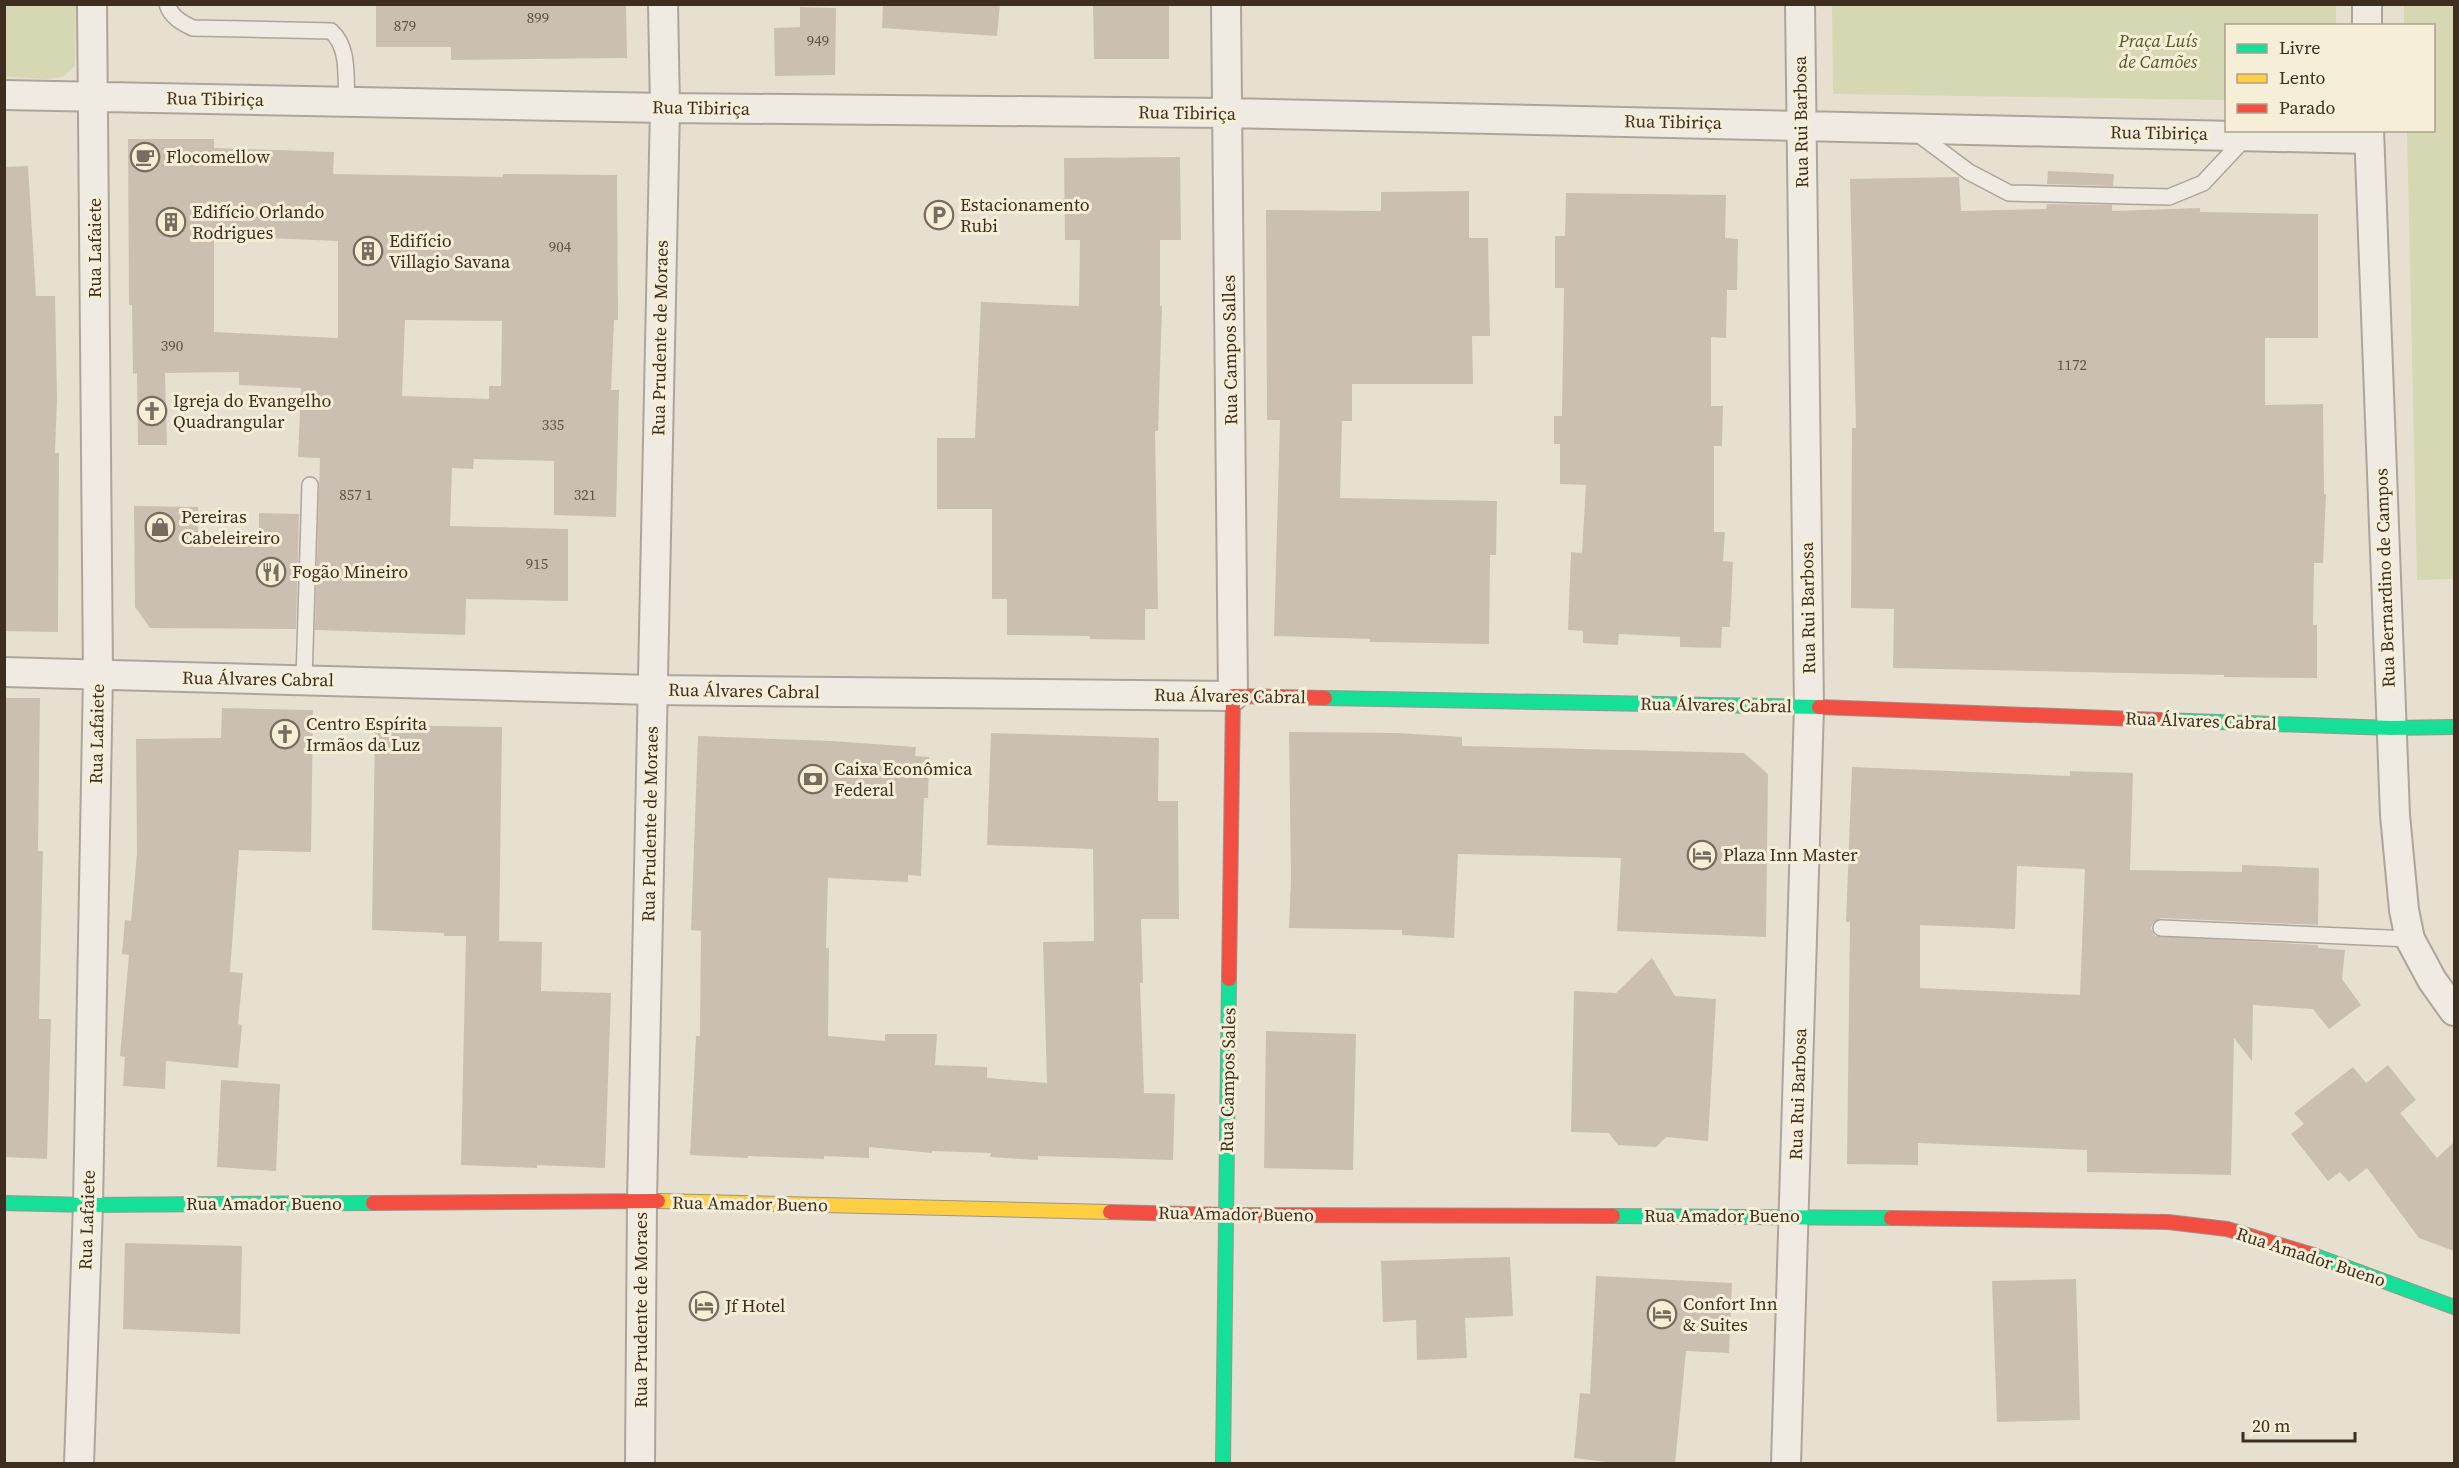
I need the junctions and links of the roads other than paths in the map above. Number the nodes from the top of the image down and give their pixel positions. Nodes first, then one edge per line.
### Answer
1 (92, 4) edge
2 (167, 4) edge
3 (663, 4) edge
4 (1226, 4) edge
5 (1800, 4) edge
6 (2367, 4) edge
7 (2367, 24) edge
8 (4, 94) edge
9 (94, 97) junction
10 (347, 101) junction
11 (664, 108) junction
12 (1227, 113) junction
13 (1801, 124) junction
14 (1908, 127) junction
15 (2369, 134) edge
16 (2247, 136) junction
17 (310, 485) dead end
18 (4, 672) edge
19 (98, 675) junction
20 (304, 680) junction
21 (652, 690) junction
22 (1233, 696) junction
23 (1809, 707) junction
24 (2454, 727) edge
25 (2391, 728) junction
26 (2161, 928) dead end
27 (2410, 939) junction
28 (2454, 1011) edge
29 (642, 1201) junction
30 (4, 1203) edge
31 (88, 1205) junction
32 (1226, 1215) junction
33 (1794, 1216) junction
34 (2454, 1307) edge
35 (79, 1464) edge
36 (640, 1464) edge
37 (1223, 1464) edge
38 (1786, 1464) edge

1 - 9 street, Rua Lafaiete
2 - 10 lane
3 - 11 street, Rua Prudente de Moraes
4 - 12 street, Rua Campos Salles
5 - 13 street, Rua Rui Barbosa
6 - 7 street
8 - 9 street, Rua Tibiriça
9 - 10 street, Rua Tibiriça
9 - 19 street, Rua Lafaiete
10 - 11 street, Rua Tibiriça
11 - 12 street, Rua Tibiriça
11 - 21 street, Rua Prudente de Moraes
12 - 13 street, Rua Tibiriça
12 - 22 street, Rua Campos Salles
13 - 14 street, Rua Tibiriça
13 - 23 street, Rua Rui Barbosa
14 - 16 street, Rua Tibiriça
14 - 16 lane
15 - 16 street, Rua Tibiriça
15 - 25 street, Rua Bernardino de Campos
17 - 20 lane
18 - 19 street, Rua Álvares Cabral
19 - 20 street, Rua Álvares Cabral
19 - 31 street, Rua Lafaiete
20 - 21 street, Rua Álvares Cabral
21 - 22 street, Rua Álvares Cabral
21 - 29 street, Rua Prudente de Moraes
22 - 23 street, Rua Álvares Cabral
22 - 32 street, Rua Campos Sales
23 - 25 street, Rua Álvares Cabral
23 - 33 street, Rua Rui Barbosa
24 - 25 street, Rua Álvares Cabral
25 - 27 street, Rua Bernardino de Campos
26 - 27 lane
27 - 28 street, Rua Bernardino de Campos
29 - 31 street, Rua Amador Bueno
29 - 32 street, Rua Amador Bueno
29 - 36 street, Rua Prudente de Moraes
30 - 31 street, Rua Amador Bueno
31 - 35 street, Rua Lafaiete
32 - 33 street, Rua Amador Bueno
32 - 37 street, Rua Campos Sales
33 - 34 street, Rua Amador Bueno
33 - 38 street, Rua Rui Barbosa

